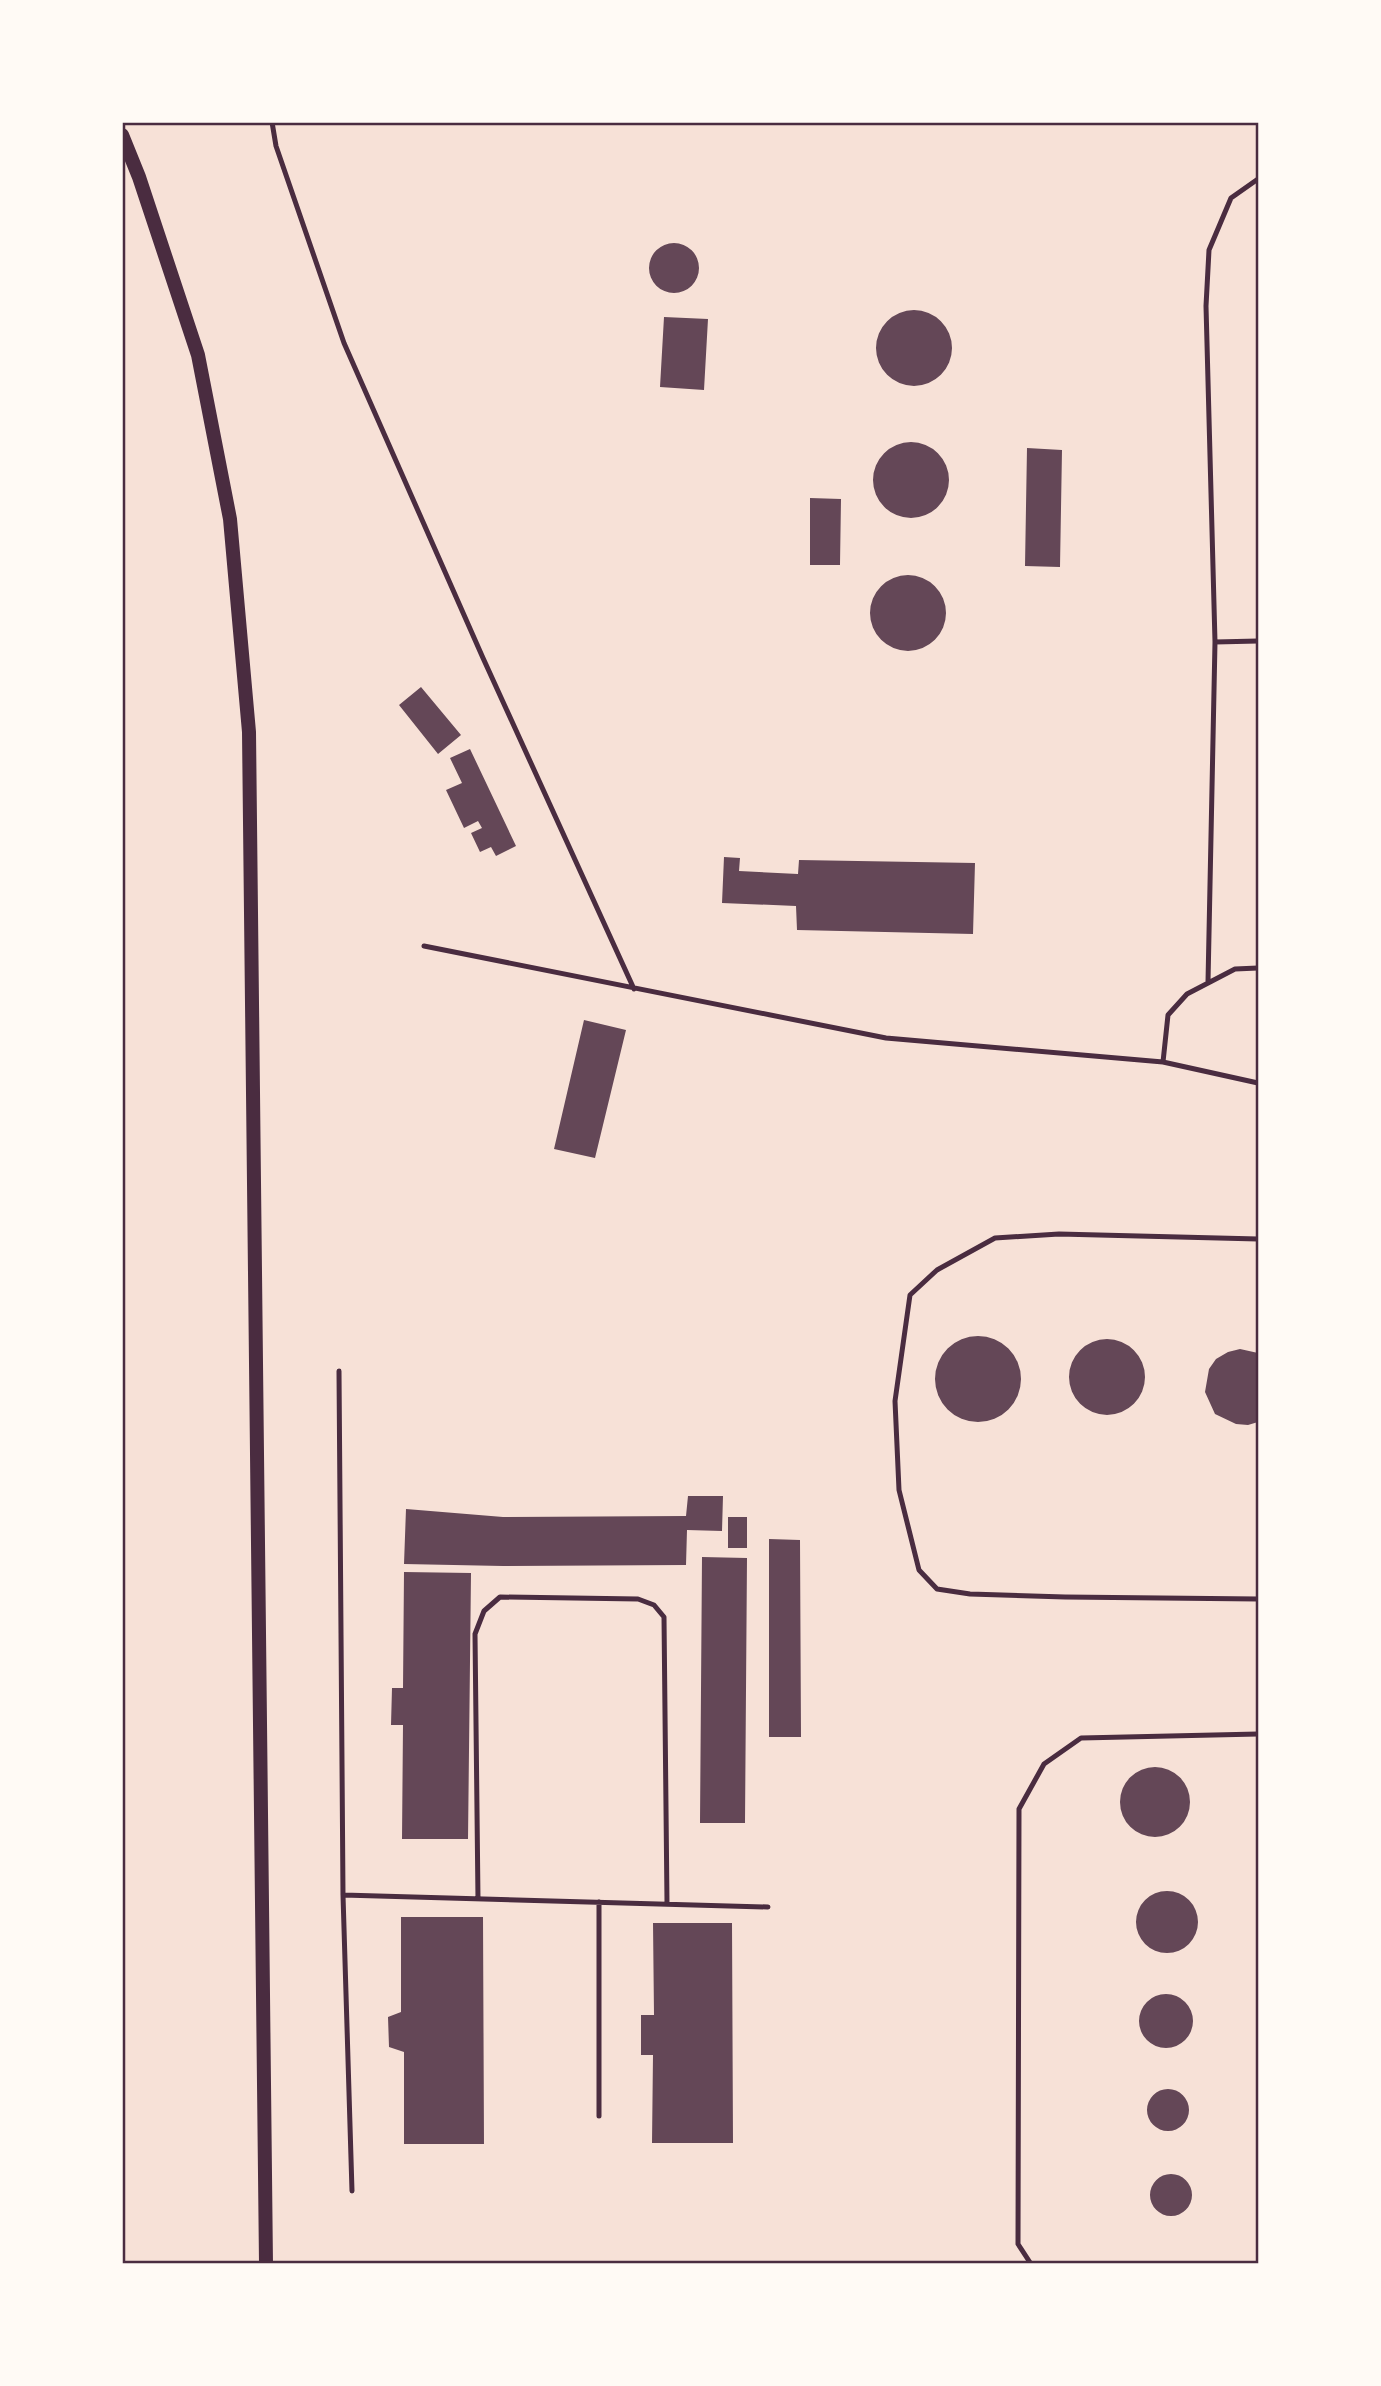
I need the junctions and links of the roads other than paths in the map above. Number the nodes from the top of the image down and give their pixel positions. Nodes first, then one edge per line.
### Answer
1 (272, 122) edge
2 (122, 135) edge
3 (1258, 178) edge
4 (1258, 641) edge
5 (1215, 642) junction
6 (424, 946) dead end
7 (1258, 968) edge
8 (1208, 982) junction
9 (634, 989) junction
10 (1163, 1062) junction
11 (1258, 1083) edge
12 (1258, 1239) edge
13 (339, 1371) dead end
14 (1258, 1599) edge
15 (1258, 1734) edge
16 (343, 1895) junction
17 (478, 1899) junction
18 (599, 1902) junction
19 (667, 1903) junction
20 (768, 1907) dead end
21 (599, 2116) dead end
22 (352, 2191) dead end
23 (266, 2263) edge
24 (1031, 2263) edge

1 - 9 lane
2 - 23 main road
3 - 5 lane
4 - 5 lane
5 - 8 lane
6 - 9 lane
7 - 8 lane
8 - 10 lane
9 - 10 lane
10 - 11 lane
12 - 14 lane
13 - 16 lane
15 - 24 lane
16 - 17 lane
16 - 22 lane
17 - 18 lane
17 - 19 lane
18 - 19 lane
18 - 21 lane
19 - 20 lane

